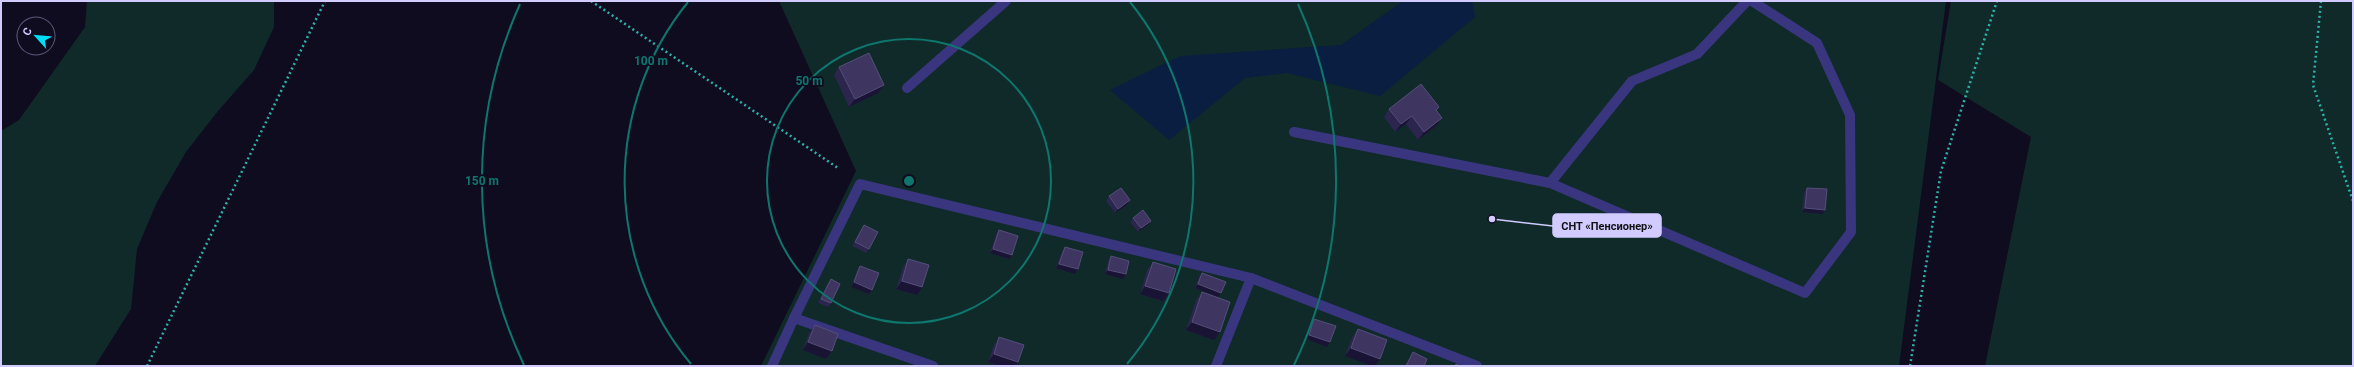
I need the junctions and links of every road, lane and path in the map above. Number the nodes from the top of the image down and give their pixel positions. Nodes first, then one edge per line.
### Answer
1 (325, 1) edge
2 (591, 1) edge
3 (1006, 1) edge
4 (1747, 1) edge
5 (1752, 1) edge
6 (1997, 1) edge
7 (2321, 1) edge
8 (908, 88) dead end
9 (1294, 132) dead end
10 (838, 168) dead end
11 (1550, 184) junction
12 (2353, 201) edge
13 (1251, 278) junction
14 (794, 318) junction
15 (147, 366) edge
16 (772, 366) edge
17 (933, 366) edge
18 (1216, 366) edge
19 (1477, 366) edge
20 (1910, 366) edge

1 - 15 path
2 - 10 path
3 - 8 lane
4 - 11 lane
5 - 11 lane
6 - 20 path
7 - 12 path
9 - 11 lane
13 - 14 lane
13 - 18 lane
13 - 19 lane
14 - 16 lane
14 - 17 lane

